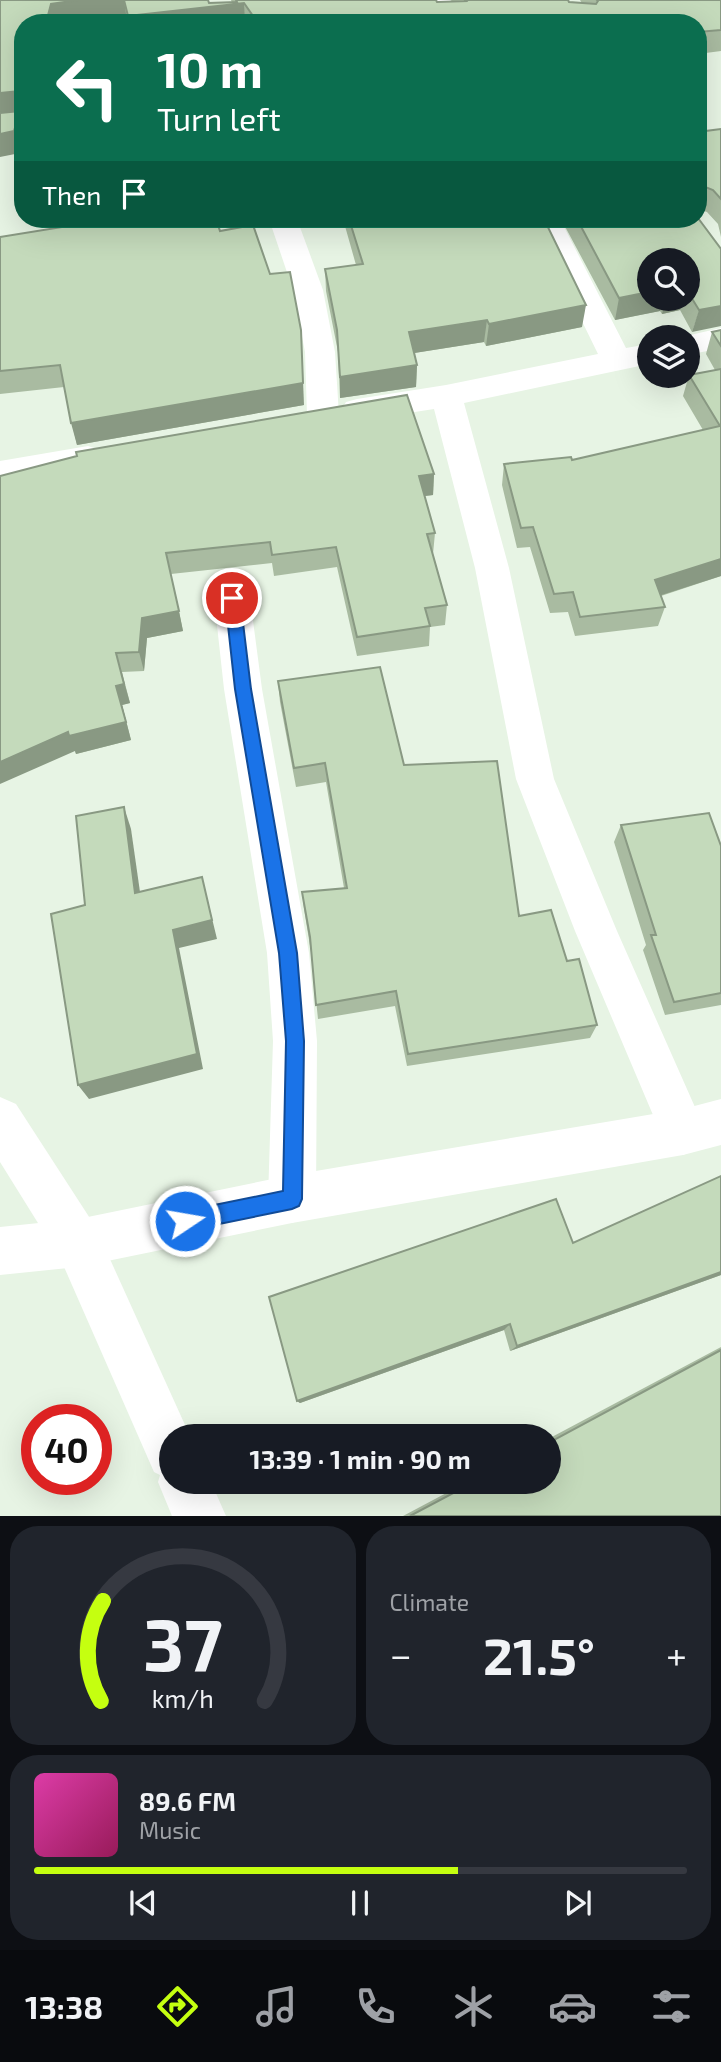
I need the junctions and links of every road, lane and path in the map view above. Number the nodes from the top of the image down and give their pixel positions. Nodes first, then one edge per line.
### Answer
1 (286, 228) edge
2 (550, 228) edge
3 (721, 338) edge
4 (700, 342) edge
5 (637, 357) edge
6 (617, 361) junction
7 (446, 396) junction
8 (111, 454) edge
9 (0, 473) edge
10 (232, 598) dead end
11 (0, 1120) edge
12 (702, 1127) edge
13 (292, 1199) junction
14 (78, 1243) junction
15 (0, 1251) edge
16 (159, 1425) edge
17 (189, 1494) edge
18 (199, 1516) edge

1 - 7 street
2 - 6 street
3 - 4 street
5 - 6 street
6 - 7 street
7 - 12 street
8 - 9 street
10 - 13 street
11 - 14 street
12 - 13 street
13 - 14 street
14 - 15 street
14 - 16 street
17 - 18 street

